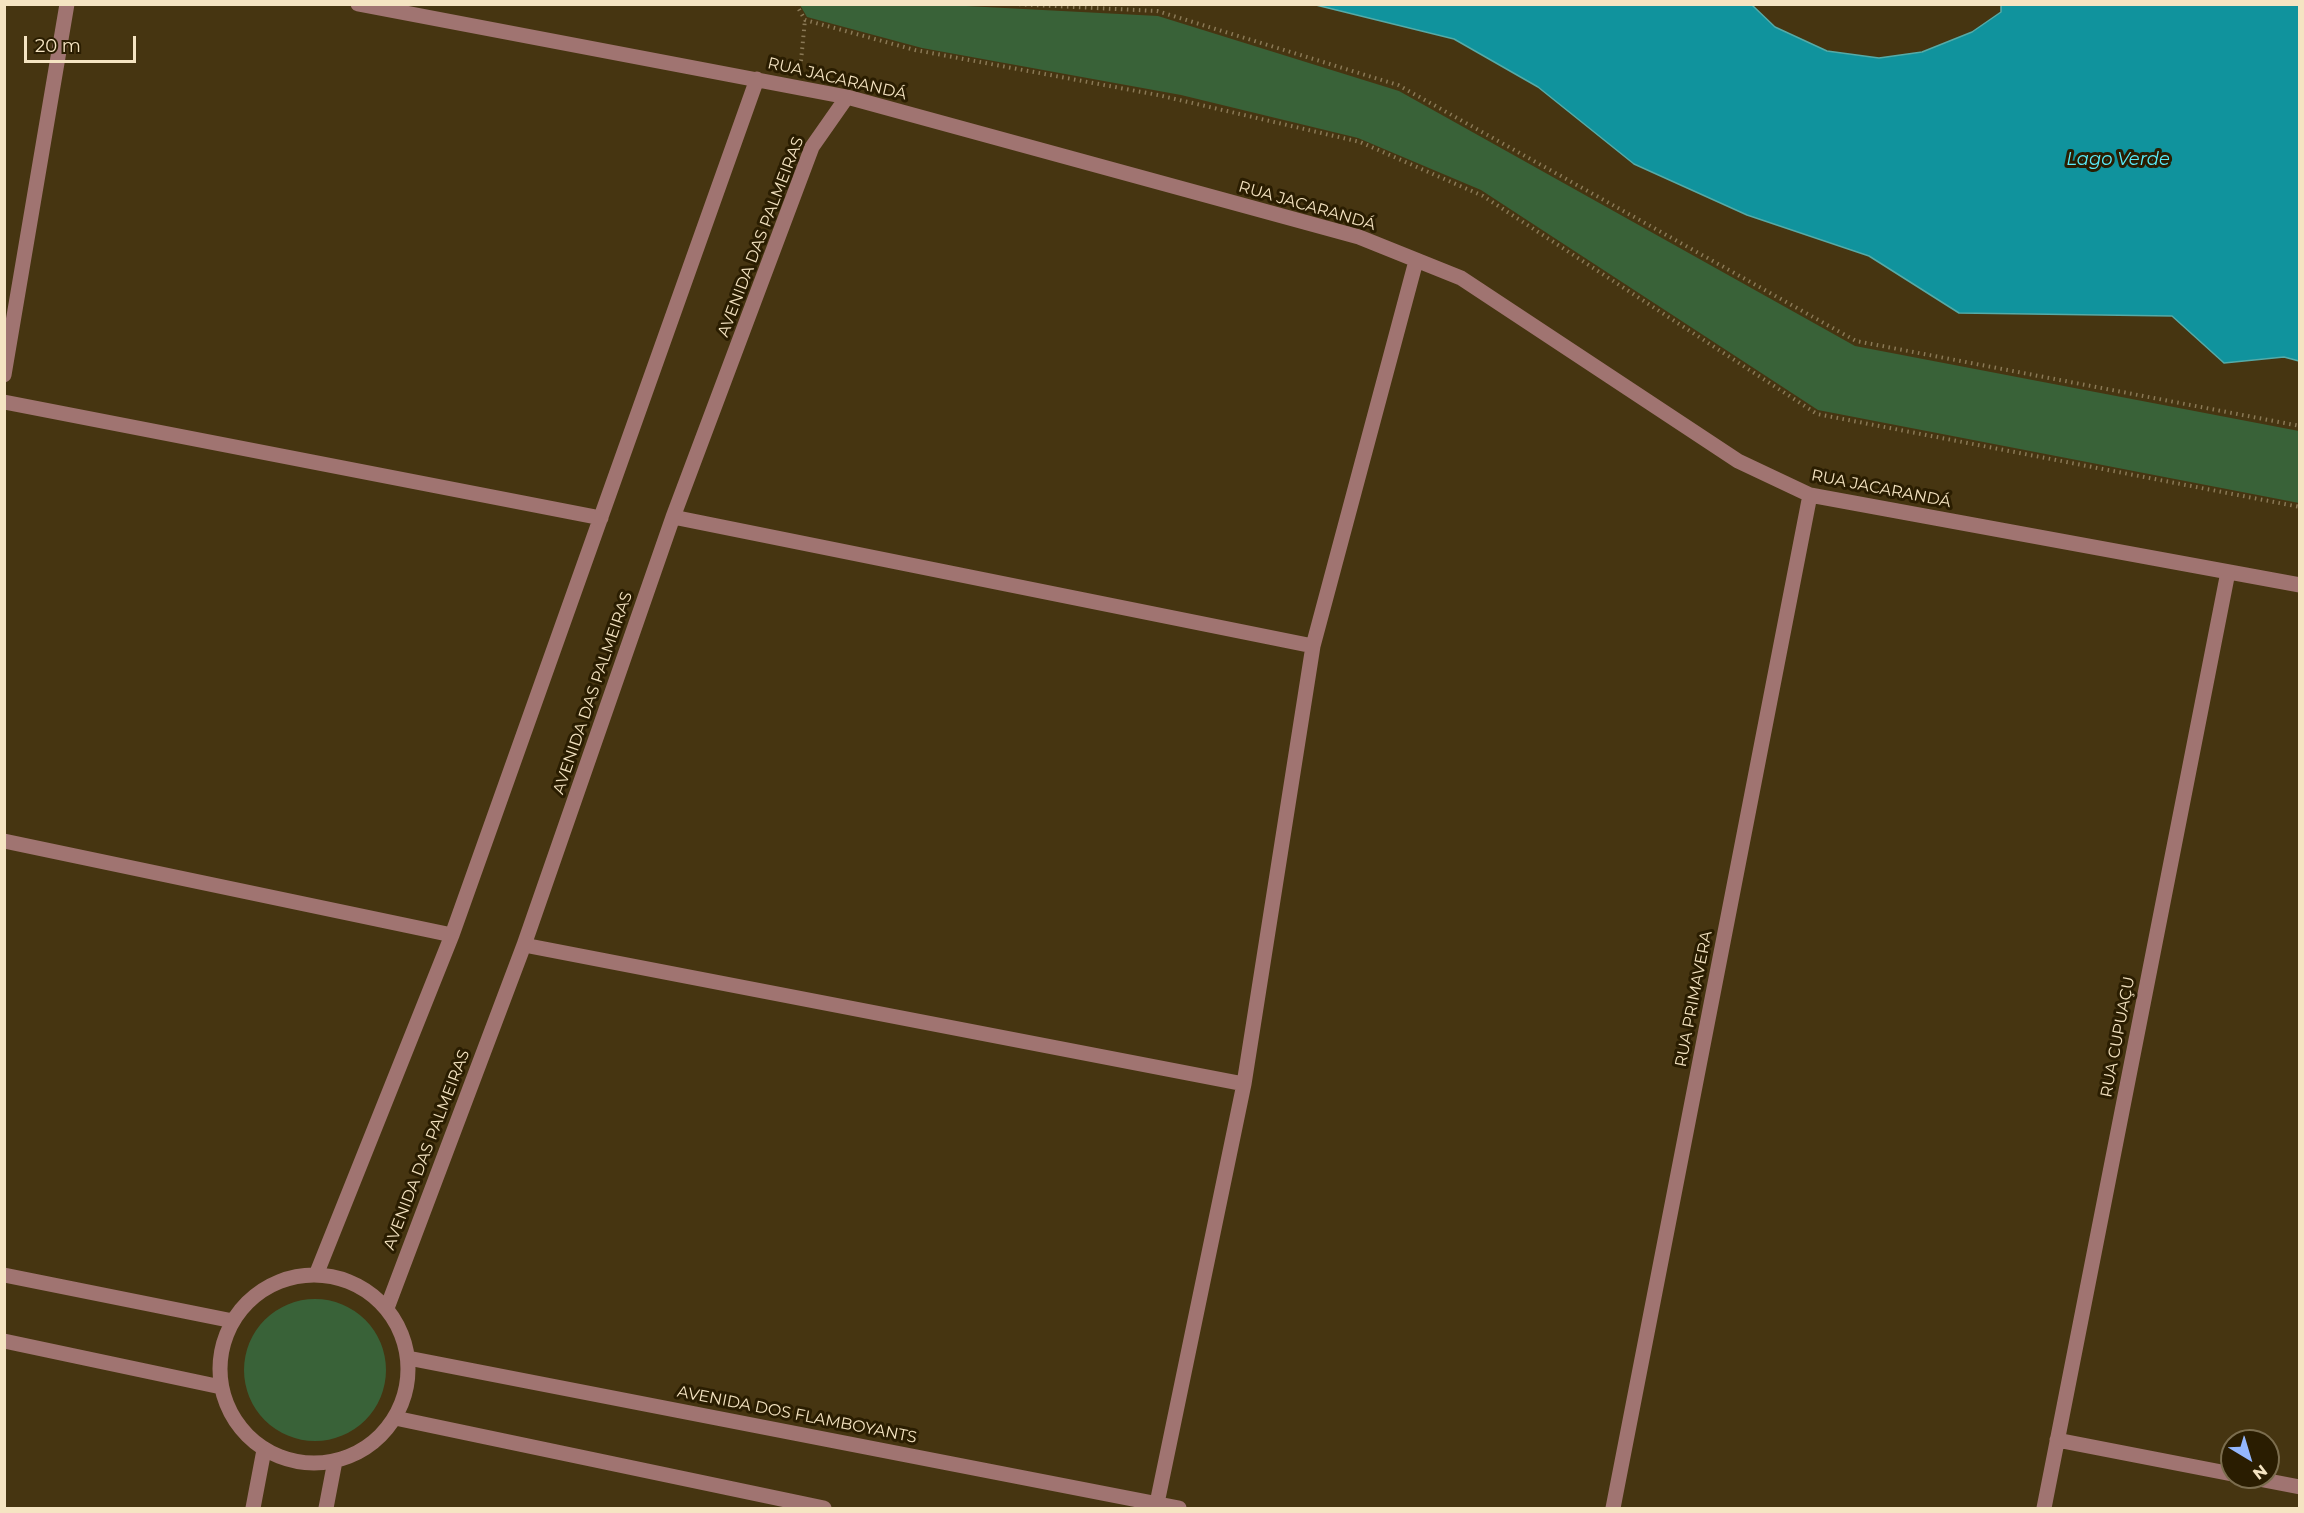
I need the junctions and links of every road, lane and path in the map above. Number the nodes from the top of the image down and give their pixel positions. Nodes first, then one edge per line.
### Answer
1 (67, 4) edge
2 (358, 4) edge
3 (796, 4) edge
4 (1013, 4) edge
5 (805, 20) junction
6 (757, 79) junction
7 (799, 87) junction
8 (847, 97) junction
9 (1416, 261) junction
10 (4, 375) edge
11 (4, 402) edge
12 (2300, 426) edge
13 (1810, 495) junction
14 (2300, 507) edge
15 (673, 517) junction
16 (602, 518) junction
17 (2228, 572) junction
18 (2300, 585) edge
19 (1312, 646) junction
20 (4, 841) edge
21 (452, 935) junction
22 (524, 945) junction
23 (1244, 1084) junction
24 (4, 1275) edge
25 (316, 1275) junction
26 (387, 1308) junction
27 (233, 1321) junction
28 (4, 1341) edge
29 (408, 1358) junction
30 (221, 1387) junction
31 (395, 1418) junction
32 (2057, 1440) junction
33 (264, 1450) junction
34 (335, 1461) junction
35 (2220, 1472) edge
36 (2280, 1483) edge
37 (2300, 1487) edge
38 (1156, 1506) edge
39 (253, 1509) edge
40 (326, 1509) edge
41 (824, 1509) edge
42 (1179, 1509) edge
43 (1613, 1509) edge
44 (2044, 1509) edge

1 - 10 street
2 - 6 street, RUA JACARANDÁ
3 - 5 path
4 - 12 path
5 - 7 path
5 - 14 path
6 - 7 street, RUA JACARANDÁ
6 - 16 street
7 - 8 street, RUA JACARANDÁ
8 - 9 street, RUA JACARANDÁ
8 - 15 street, AVENIDA DAS PALMEIRAS
9 - 13 street, RUA JACARANDÁ
9 - 19 street
11 - 16 street
13 - 17 street, RUA JACARANDÁ
13 - 43 street, RUA PRIMAVERA
15 - 19 street
15 - 22 street, AVENIDA DAS PALMEIRAS
16 - 21 street
17 - 18 street, RUA JACARANDÁ
17 - 32 street, RUA CUPUAÇU
19 - 23 street
20 - 21 street
21 - 25 street
22 - 23 street
22 - 26 street, AVENIDA DAS PALMEIRAS
23 - 38 street
24 - 27 street
25 - 26 street
25 - 27 street
26 - 29 street
27 - 30 street
28 - 30 street
29 - 31 street
29 - 38 street, AVENIDA DOS FLAMBOYANTS
30 - 33 street
31 - 34 street
31 - 41 street
32 - 35 street
32 - 44 street, RUA CUPUAÇU
33 - 34 street
33 - 39 street
34 - 40 street
36 - 37 street
38 - 42 street, AVENIDA DOS FLAMBOYANTS

